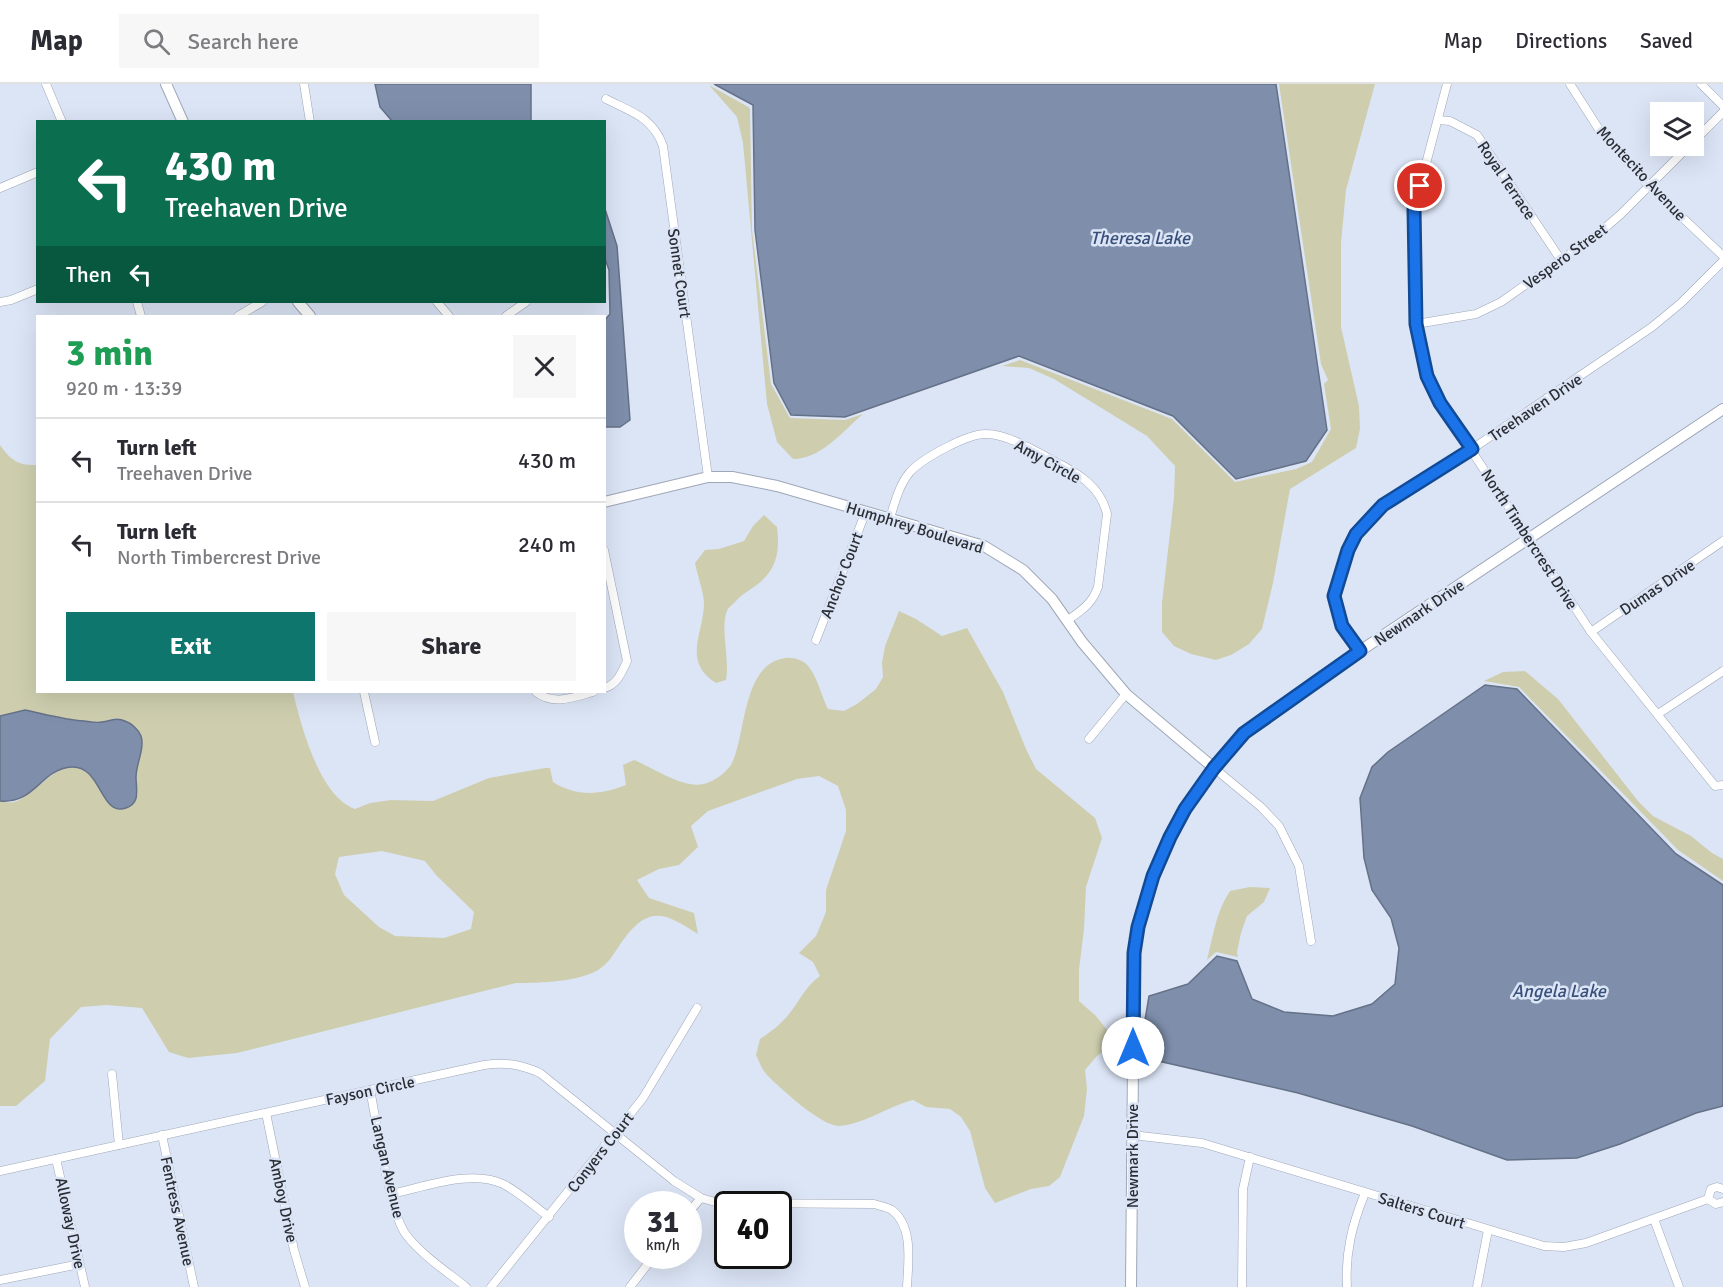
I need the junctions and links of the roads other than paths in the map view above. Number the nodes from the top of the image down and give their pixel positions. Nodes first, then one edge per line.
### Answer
1 (46, 84) edge
2 (166, 84) edge
3 (304, 84) edge
4 (1447, 84) edge
5 (1570, 84) edge
6 (1701, 84) edge
7 (606, 99) dead end
8 (1723, 106) edge
9 (1723, 112) edge
10 (61, 120) edge
11 (182, 120) edge
12 (310, 120) edge
13 (1438, 120) junction
14 (1704, 131) edge
15 (1679, 156) edge
16 (36, 173) edge
17 (1649, 186) junction
18 (0, 188) edge
19 (1723, 256) edge
20 (1561, 260) junction
21 (1723, 261) edge
22 (36, 290) edge
23 (0, 302) edge
24 (260, 303) edge
25 (299, 303) edge
26 (438, 303) edge
27 (525, 303) edge
28 (240, 315) edge
29 (309, 315) edge
30 (448, 315) edge
31 (507, 315) edge
32 (1416, 324) junction
33 (1723, 410) edge
34 (1472, 449) junction
35 (708, 477) junction
36 (606, 502) edge
37 (866, 511) junction
38 (890, 518) junction
39 (1528, 539) junction
40 (1723, 541) edge
41 (606, 560) edge
42 (1068, 620) junction
43 (1591, 632) junction
44 (816, 640) dead end
45 (1360, 651) junction
46 (1723, 671) edge
47 (606, 688) edge
48 (364, 693) edge
49 (538, 693) edge
50 (589, 693) edge
51 (1126, 694) junction
52 (1658, 714) junction
53 (1089, 740) dead end
54 (375, 742) dead end
55 (1214, 768) junction
56 (1719, 786) edge
57 (1311, 941) dead end
58 (697, 1008) dead end
59 (112, 1074) dead end
60 (370, 1090) junction
61 (266, 1113) junction
62 (615, 1133) junction
63 (1132, 1135) junction
64 (162, 1136) junction
65 (119, 1145) junction
66 (1250, 1157) junction
67 (56, 1159) junction
68 (0, 1171) edge
69 (1723, 1189) edge
70 (690, 1191) edge
71 (1365, 1193) junction
72 (392, 1194) junction
73 (702, 1198) edge
74 (1708, 1199) junction
75 (1723, 1202) edge
76 (549, 1217) junction
77 (1654, 1219) junction
78 (1488, 1230) junction
79 (80, 1264) junction
80 (644, 1269) edge
81 (0, 1280) edge
82 (85, 1287) edge
83 (194, 1287) edge
84 (305, 1287) edge
85 (466, 1287) edge
86 (491, 1287) edge
87 (630, 1287) edge
88 (907, 1287) edge
89 (1131, 1287) edge
90 (1242, 1287) edge
91 (1347, 1287) edge
92 (1477, 1287) edge
93 (1679, 1287) edge

1 - 10 street
2 - 11 street
3 - 12 street
4 - 13 street, North Timbercrest Drive
5 - 17 street, Montecito Avenue
6 - 8 street
7 - 35 street, Sonnet Court
9 - 14 street
13 - 20 street, Royal Terrace
13 - 32 street, North Timbercrest Drive
15 - 17 street, Vespero Street
16 - 18 street
17 - 19 street, Montecito Avenue
17 - 20 street, Vespero Street
20 - 32 street, Vespero Street
21 - 34 street, Treehaven Drive
22 - 23 street
24 - 28 street
25 - 29 street
26 - 30 street
27 - 31 street
32 - 34 street, North Timbercrest Drive
33 - 39 street, Newmark Drive
34 - 39 street, North Timbercrest Drive
34 - 45 street, Treehaven Drive
35 - 36 street, Humphrey Boulevard
35 - 37 street, Humphrey Boulevard
37 - 38 street, Humphrey Boulevard
37 - 44 street, Anchor Court
38 - 42 street, Humphrey Boulevard
38 - 42 street, Amy Circle
39 - 43 street, North Timbercrest Drive
39 - 45 street, Newmark Drive
40 - 43 street, Dumas Drive
41 - 47 street
42 - 51 street, Humphrey Boulevard
43 - 52 street, North Timbercrest Drive
45 - 55 street, Newmark Drive
46 - 52 street
48 - 54 street
49 - 50 street
51 - 53 street
51 - 55 street, Humphrey Boulevard
52 - 56 street, North Timbercrest Drive
55 - 57 street
55 - 63 street, Newmark Drive
58 - 62 street, Conyers Court
59 - 65 street
60 - 61 street, Fayson Circle
60 - 62 street, Fayson Circle
60 - 72 street, Langan Avenue
61 - 64 street, Fayson Circle
61 - 84 street, Amboy Drive
62 - 70 street, Fayson Circle
62 - 76 street, Conyers Court
63 - 66 street, Salters Court
63 - 89 street, Newmark Drive
64 - 65 street, Fayson Circle
64 - 83 street, Fentress Avenue
65 - 67 street, Fayson Circle
66 - 71 street, Salters Court
66 - 90 street
67 - 68 street, Fayson Circle
67 - 79 street, Alloway Drive
69 - 74 street, Salters Court
71 - 78 street, Salters Court
71 - 91 street
72 - 76 street
72 - 85 street, Langan Avenue
73 - 88 street, Fayson Circle
74 - 75 street
74 - 77 street, Salters Court
76 - 86 street, Conyers Court
77 - 78 street, Salters Court
77 - 93 street
78 - 92 street
79 - 81 street
79 - 82 street, Alloway Drive
80 - 87 street

